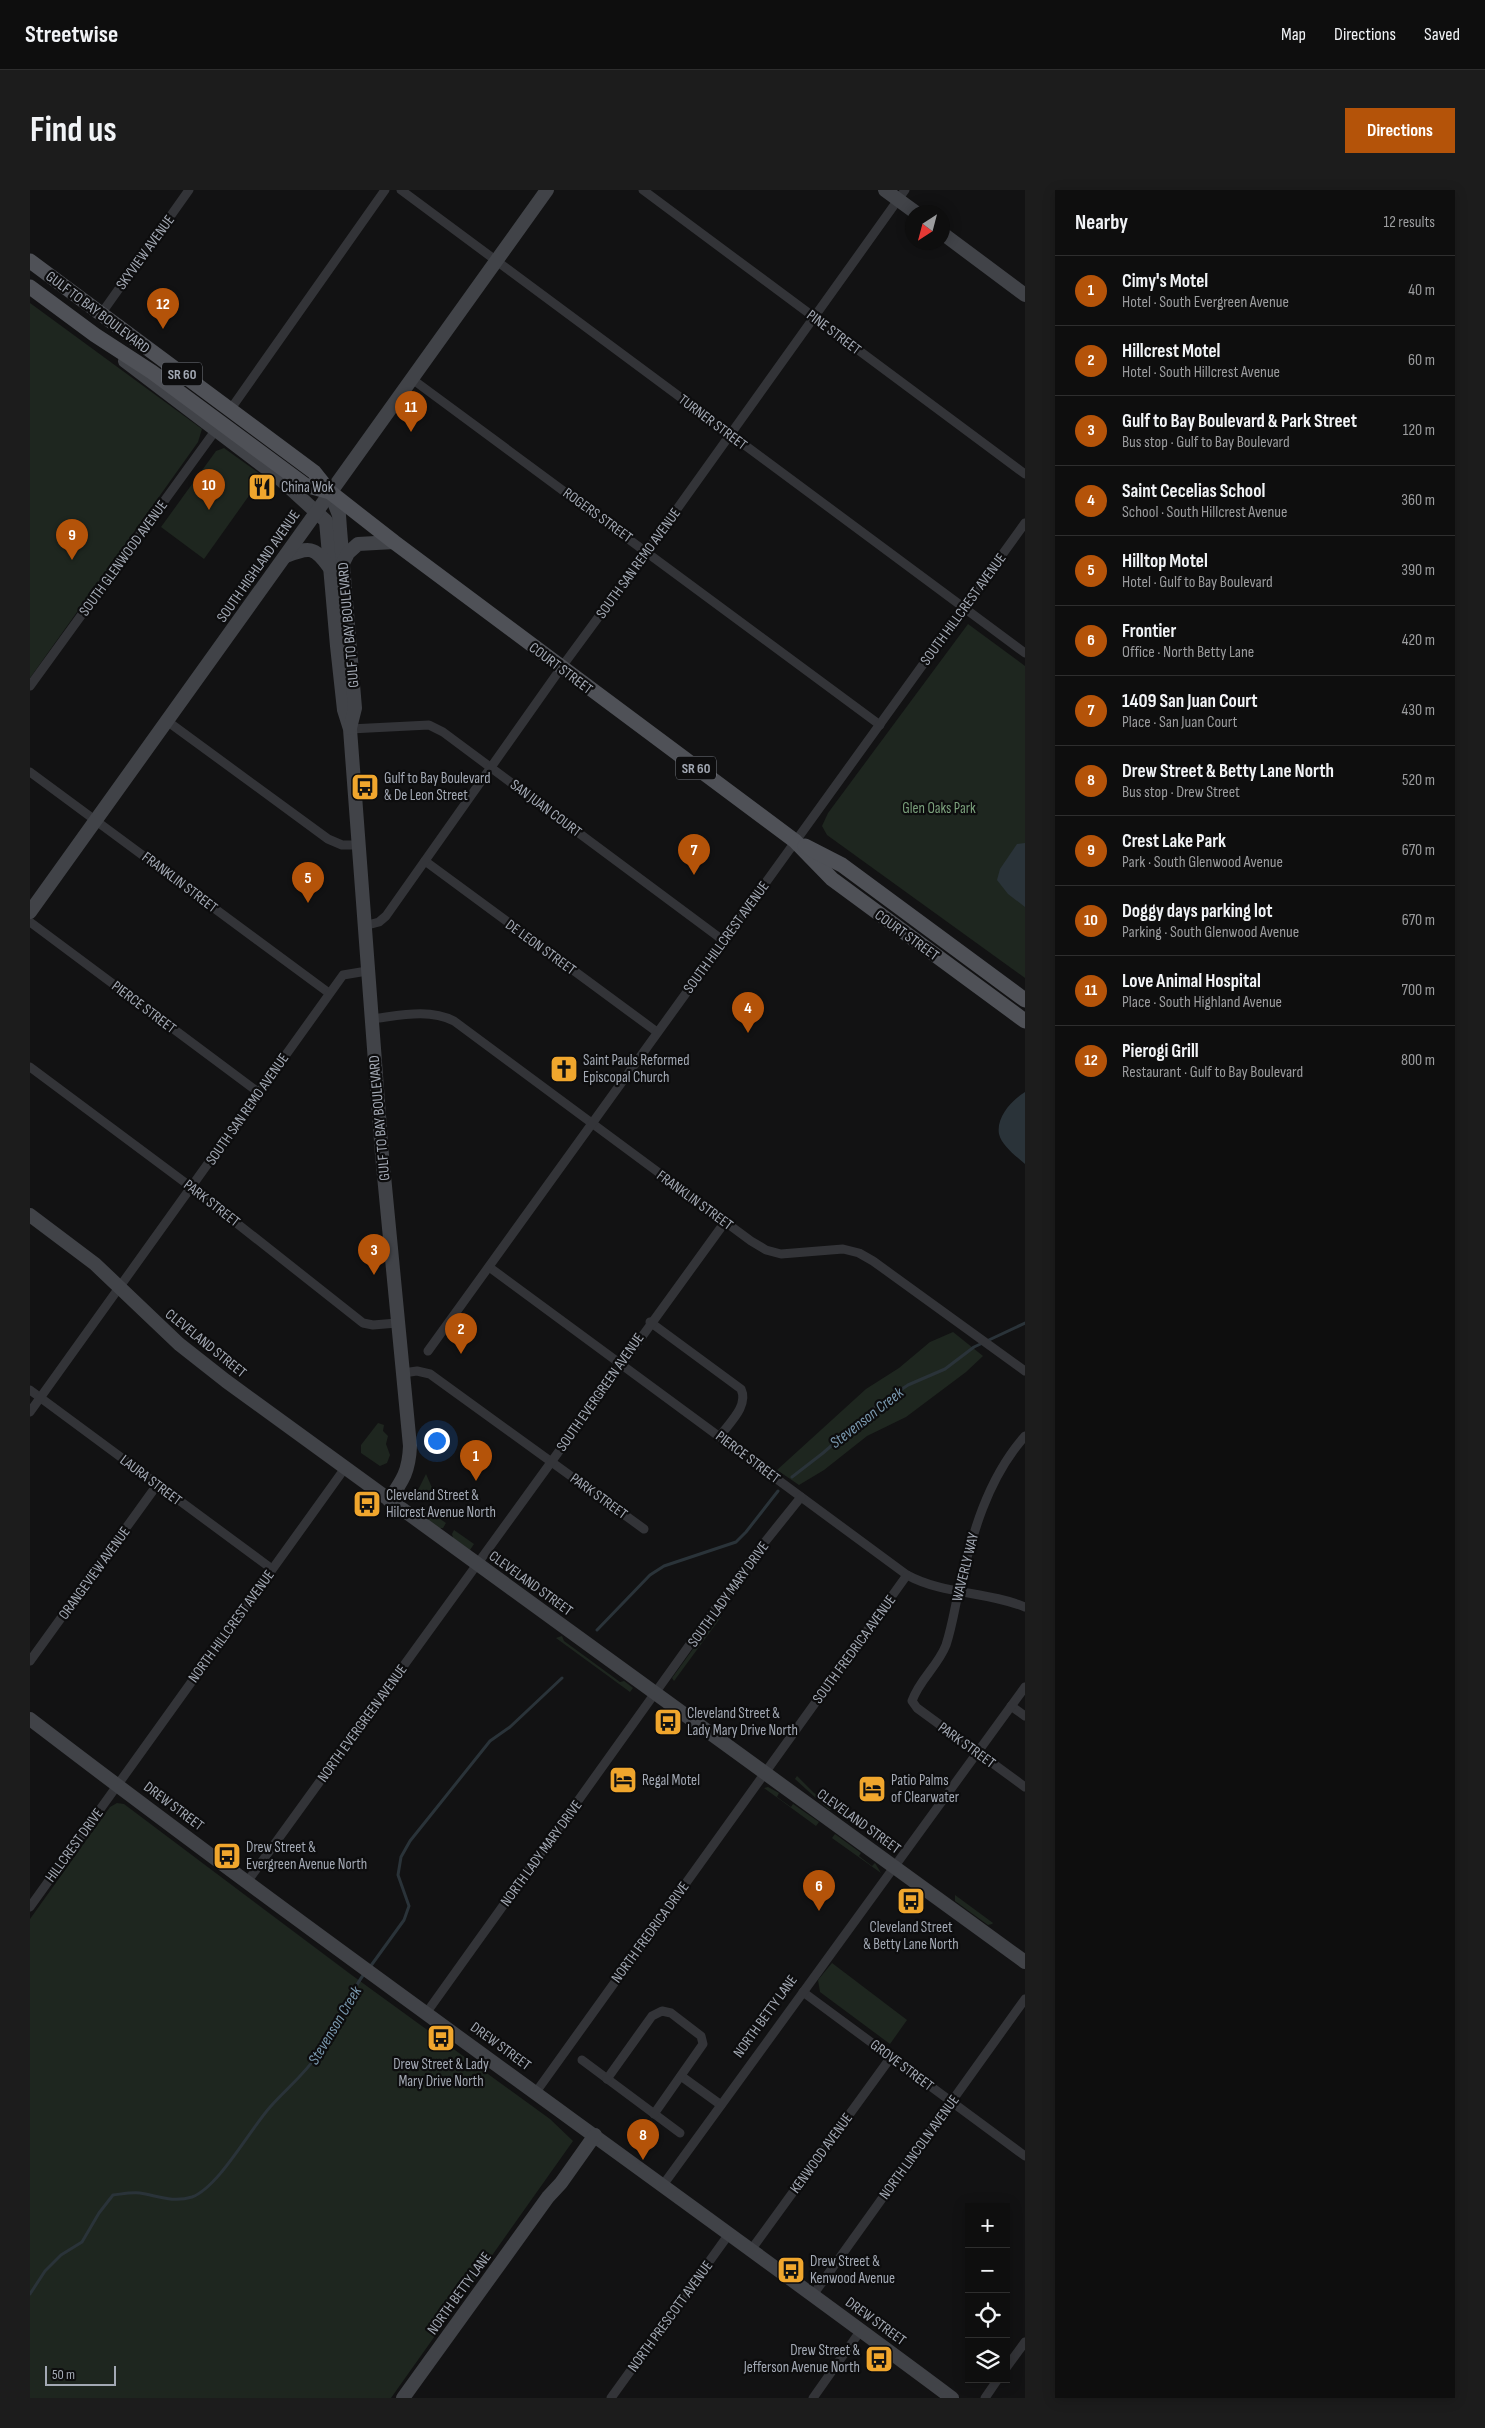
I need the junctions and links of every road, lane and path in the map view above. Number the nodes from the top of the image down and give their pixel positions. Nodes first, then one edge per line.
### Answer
1 (189, 190) edge
2 (386, 190) edge
3 (401, 190) edge
4 (547, 190) edge
5 (643, 190) edge
6 (885, 190) edge
7 (902, 195) edge
8 (910, 205) edge
9 (950, 239) edge
10 (30, 261) edge
11 (496, 261) junction
12 (36, 292) edge
13 (1025, 295) edge
14 (101, 314) junction
15 (814, 317) junction
16 (95, 335) junction
17 (412, 379) junction
18 (230, 410) junction
19 (215, 430) junction
20 (730, 434) junction
21 (1025, 474) edge
22 (330, 492) junction
23 (316, 512) junction
24 (1025, 523) edge
25 (394, 542) junction
26 (647, 551) junction
27 (285, 556) junction
28 (336, 565) junction
29 (964, 608) junction
30 (1025, 653) edge
31 (561, 668) junction
32 (30, 686) edge
33 (167, 721) junction
34 (880, 725) junction
35 (350, 729) junction
36 (491, 767) junction
37 (30, 772) edge
38 (96, 820) junction
39 (795, 841) junction
40 (357, 845) junction
41 (425, 861) junction
42 (30, 912) edge
43 (30, 922) edge
44 (364, 926) junction
45 (927, 928) junction
46 (724, 940) junction
47 (917, 942) junction
48 (367, 971) junction
49 (329, 993) junction
50 (1025, 1000) edge
51 (371, 1019) junction
52 (1025, 1021) edge
53 (657, 1032) junction
54 (30, 1067) edge
55 (258, 1092) junction
56 (591, 1123) junction
57 (192, 1187) junction
58 (30, 1215) edge
59 (725, 1222) junction
60 (489, 1267) junction
61 (120, 1288) junction
62 (650, 1322) junction
63 (397, 1323) junction
64 (428, 1351) dead end
65 (620, 1363) junction
66 (1025, 1371) edge
67 (403, 1373) junction
68 (30, 1390) edge
69 (40, 1397) junction
70 (30, 1412) edge
71 (720, 1436) junction
72 (1025, 1436) edge
73 (551, 1461) junction
74 (345, 1468) junction
75 (157, 1485) junction
76 (801, 1497) junction
77 (389, 1500) junction
78 (644, 1529) dead end
79 (477, 1564) junction
80 (272, 1569) junction
81 (907, 1575) junction
82 (958, 1592) junction
83 (1025, 1607) edge
84 (30, 1661) edge
85 (1025, 1687) edge
86 (656, 1693) junction
87 (912, 1701) joint
88 (1011, 1706) junction
89 (1025, 1716) edge
90 (30, 1719) edge
91 (977, 1752) junction
92 (766, 1773) junction
93 (118, 1784) junction
94 (1025, 1787) edge
95 (894, 1866) junction
96 (247, 1882) junction
97 (30, 1906) edge
98 (1025, 1962) edge
99 (802, 1992) junction
100 (1025, 1998) edge
101 (427, 2012) junction
102 (890, 2057) junction
103 (582, 2060) dead end
104 (681, 2076) junction
105 (607, 2079) junction
106 (536, 2092) junction
107 (951, 2102) junction
108 (721, 2105) junction
109 (654, 2114) junction
110 (680, 2132) dead end
111 (595, 2135) junction
112 (1025, 2156) edge
113 (663, 2185) junction
114 (729, 2234) junction
115 (751, 2250) junction
116 (813, 2295) junction
117 (861, 2330) junction
118 (1025, 2342) edge
119 (1010, 2363) edge
120 (995, 2383) edge
121 (405, 2397) edge
122 (611, 2398) edge
123 (813, 2398) edge
124 (952, 2398) edge
125 (985, 2398) edge

1 - 14 street, SKYVIEW AVENUE
2 - 18 street
3 - 11 street, TURNER STREET
4 - 11 street, SOUTH HIGHLAND AVENUE
5 - 15 street, PINE STREET
6 - 7 street
7 - 8 street
7 - 15 street, SOUTH SAN REMO AVENUE
9 - 13 street
10 - 14 main road, GULF TO BAY BOULEVARD / SR 60
11 - 17 street, SOUTH HIGHLAND AVENUE
11 - 20 street, TURNER STREET
12 - 14 main road
12 - 16 main road, GULF TO BAY BOULEVARD / SR 60
14 - 18 main road, GULF TO BAY BOULEVARD / SR 60
15 - 20 street, SOUTH SAN REMO AVENUE
15 - 21 street, PINE STREET
16 - 19 street, GULF TO BAY BOULEVARD
16 - 22 main road, GULF TO BAY BOULEVARD / SR 60
17 - 22 street, SOUTH HIGHLAND AVENUE
17 - 26 street, ROGERS STREET
18 - 22 main road, GULF TO BAY BOULEVARD / SR 60
19 - 23 street, GULF TO BAY BOULEVARD
19 - 32 street, SOUTH GLENWOOD AVENUE
20 - 26 street, SOUTH SAN REMO AVENUE
20 - 29 street, TURNER STREET
22 - 23 street, SOUTH HIGHLAND AVENUE
22 - 25 main road, COURT STREET / SR 60
22 - 28 street, GULF TO BAY BOULEVARD
23 - 27 street, SOUTH HIGHLAND AVENUE
23 - 28 street, GULF TO BAY BOULEVARD
24 - 29 street, SOUTH HILLCREST AVENUE
25 - 28 street
25 - 31 main road, COURT STREET / SR 60
26 - 31 street, SOUTH SAN REMO AVENUE
26 - 34 street, ROGERS STREET
27 - 28 street
27 - 33 street, SOUTH HIGHLAND AVENUE
28 - 35 street, GULF TO BAY BOULEVARD
29 - 30 street, TURNER STREET
29 - 34 street, SOUTH HILLCREST AVENUE
31 - 36 street, SOUTH SAN REMO AVENUE
31 - 39 main road, COURT STREET / SR 60
33 - 38 street, SOUTH HIGHLAND AVENUE
33 - 40 street
34 - 39 street, SOUTH HILLCREST AVENUE
35 - 36 street, SAN JUAN COURT
35 - 40 street, GULF TO BAY BOULEVARD
36 - 41 street, SOUTH SAN REMO AVENUE
36 - 46 street, SAN JUAN COURT
37 - 38 street, FRANKLIN STREET
38 - 42 street, SOUTH HIGHLAND AVENUE
38 - 49 street, FRANKLIN STREET
39 - 45 main road, COURT STREET / SR 60
39 - 46 street, SOUTH HILLCREST AVENUE
39 - 47 main road, COURT STREET / SR 60
40 - 44 street, GULF TO BAY BOULEVARD
41 - 44 street, SOUTH SAN REMO AVENUE
41 - 53 street, DE LEON STREET
43 - 55 street, PIERCE STREET
44 - 48 street, GULF TO BAY BOULEVARD
45 - 47 street
45 - 50 main road, COURT STREET / SR 60
46 - 53 street, SOUTH HILLCREST AVENUE
47 - 52 main road, COURT STREET / SR 60
48 - 49 street, SOUTH SAN REMO AVENUE
48 - 51 street, GULF TO BAY BOULEVARD
49 - 55 street, SOUTH SAN REMO AVENUE
51 - 56 street, FRANKLIN STREET
51 - 63 street, GULF TO BAY BOULEVARD
53 - 56 street, SOUTH HILLCREST AVENUE
54 - 57 street, PARK STREET
55 - 57 street, SOUTH SAN REMO AVENUE
56 - 59 street, FRANKLIN STREET
56 - 60 street, SOUTH HILLCREST AVENUE
57 - 61 street, SOUTH SAN REMO AVENUE
57 - 63 street, PARK STREET
58 - 61 street, CLEVELAND STREET
59 - 62 street, SOUTH EVERGREEN AVENUE
59 - 66 street, FRANKLIN STREET
60 - 64 street, SOUTH HILLCREST AVENUE
60 - 65 street, PIERCE STREET
61 - 69 street, SOUTH SAN REMO AVENUE
61 - 74 street, CLEVELAND STREET
62 - 65 street, SOUTH EVERGREEN AVENUE
62 - 71 street
63 - 67 street, GULF TO BAY BOULEVARD
65 - 71 street, PIERCE STREET
65 - 73 street, SOUTH EVERGREEN AVENUE
67 - 73 street, PARK STREET
67 - 77 street, GULF TO BAY BOULEVARD
68 - 69 street, LAURA STREET
69 - 70 street, SOUTH SAN REMO AVENUE
69 - 75 street, LAURA STREET
71 - 76 street, PIERCE STREET
72 - 82 street, WAVERLY WAY
73 - 78 street, PARK STREET
73 - 79 street, SOUTH EVERGREEN AVENUE
74 - 77 street, CLEVELAND STREET
74 - 80 street, NORTH HILLCREST AVENUE
75 - 80 street, LAURA STREET
75 - 84 street, ORANGEVIEW AVENUE
76 - 81 street, PIERCE STREET
76 - 86 street, SOUTH LADY MARY DRIVE
77 - 79 street, CLEVELAND STREET
79 - 86 street, CLEVELAND STREET
79 - 96 street, NORTH EVERGREEN AVENUE
80 - 93 street, NORTH HILLCREST AVENUE
81 - 82 street, PIERCE STREET
81 - 92 street, SOUTH FREDRICA AVENUE
82 - 83 street, PIERCE STREET
82 - 87 street, WAVERLY WAY
85 - 88 street, NORTH BETTY LANE
86 - 92 street, CLEVELAND STREET
86 - 101 street, NORTH LADY MARY DRIVE
87 - 91 street, PARK STREET
88 - 89 street
88 - 91 street, NORTH BETTY LANE
90 - 93 street, DREW STREET
91 - 94 street, PARK STREET
91 - 95 street, NORTH BETTY LANE
92 - 95 street, CLEVELAND STREET
92 - 106 street, NORTH FREDRICA DRIVE
93 - 96 street, DREW STREET
93 - 97 street, HILLCREST DRIVE
95 - 98 street, CLEVELAND STREET
95 - 99 street, NORTH BETTY LANE
96 - 101 street, DREW STREET
99 - 102 street, GROVE STREET
99 - 108 street, NORTH BETTY LANE
100 - 107 street, NORTH LINCOLN AVENUE
101 - 106 street, DREW STREET
102 - 107 street, GROVE STREET
102 - 115 street, KENWOOD AVENUE
103 - 105 street
104 - 105 street
104 - 108 street
104 - 109 street
105 - 109 street
106 - 111 street, DREW STREET
107 - 112 street, GROVE STREET
107 - 116 street, NORTH LINCOLN AVENUE
108 - 113 street, NORTH BETTY LANE
109 - 110 street
111 - 113 street, DREW STREET
111 - 121 street, NORTH BETTY LANE
113 - 114 street, DREW STREET
114 - 115 street, DREW STREET
114 - 122 street, NORTH PRESCOTT AVENUE
115 - 116 street, DREW STREET
116 - 117 street, DREW STREET
117 - 123 street
117 - 124 street, DREW STREET
118 - 119 street
120 - 125 street

